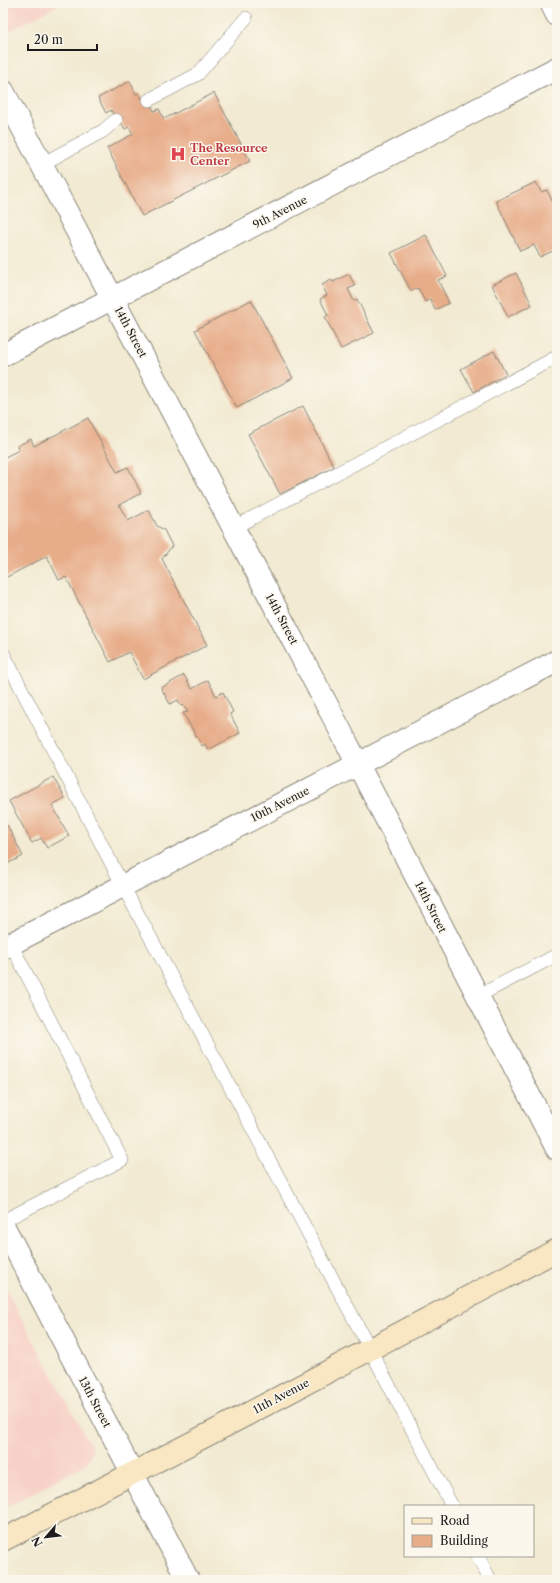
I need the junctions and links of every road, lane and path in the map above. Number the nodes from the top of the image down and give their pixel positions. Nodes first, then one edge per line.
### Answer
1 (551, 3) edge
2 (557, 15) edge
3 (246, 18) dead end
4 (557, 68) edge
5 (3, 91) edge
6 (148, 100) dead end
7 (116, 120) dead end
8 (42, 164) junction
9 (113, 298) junction
10 (3, 355) edge
11 (557, 357) edge
12 (234, 528) junction
13 (3, 653) edge
14 (557, 661) edge
15 (357, 764) junction
16 (123, 886) junction
17 (7, 946) edge
18 (557, 955) edge
19 (478, 996) junction
20 (557, 1149) edge
21 (3, 1221) edge
22 (3, 1225) edge
23 (557, 1250) edge
24 (370, 1349) junction
25 (132, 1473) junction
26 (451, 1505) edge
27 (3, 1540) edge
28 (478, 1557) edge
29 (188, 1580) edge
30 (490, 1580) edge

1 - 2 street
3 - 6 lane
4 - 9 street, 9th Avenue
5 - 8 street, 14th Street
7 - 8 lane
8 - 9 street, 14th Street
9 - 10 street, 9th Avenue
9 - 12 street, 14th Street
11 - 12 lane
12 - 15 street, 14th Street
13 - 16 lane
14 - 15 street, 10th Avenue
15 - 16 street, 10th Avenue
15 - 19 street, 14th Street
16 - 17 street, 10th Avenue
16 - 24 lane
17 - 21 lane
18 - 19 lane
19 - 20 street, 14th Street
22 - 25 street, 13th Street
23 - 24 main road, 11th Avenue
24 - 25 main road, 11th Avenue
24 - 26 lane
25 - 27 main road, 11th Avenue
25 - 29 street, 13th Street
28 - 30 lane

